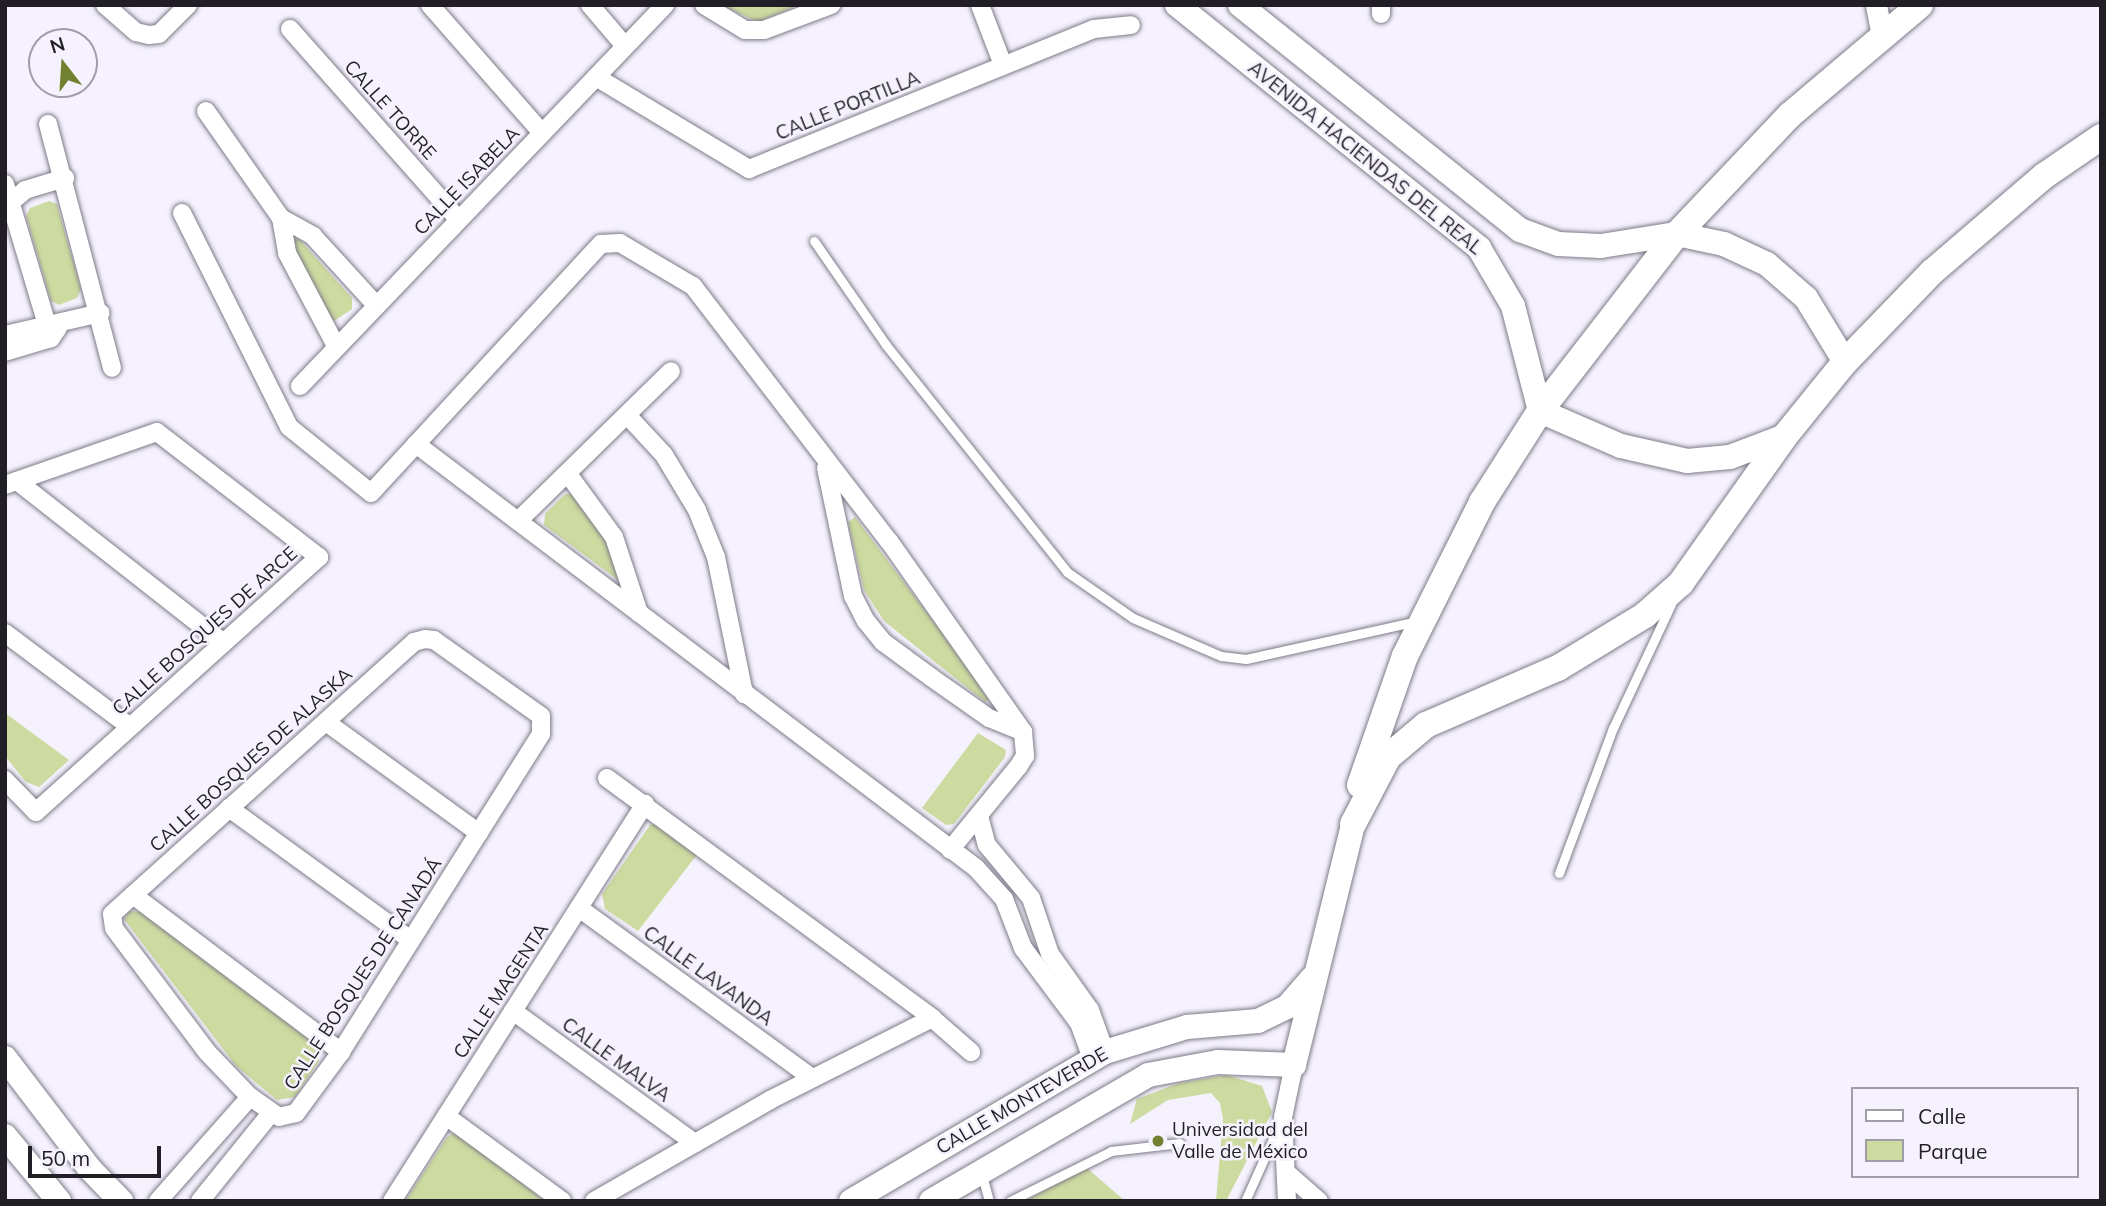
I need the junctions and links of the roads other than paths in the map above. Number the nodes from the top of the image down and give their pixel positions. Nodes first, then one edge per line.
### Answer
1 (105, 5) edge
2 (188, 5) edge
3 (430, 5) edge
4 (590, 5) edge
5 (665, 5) edge
6 (704, 5) edge
7 (831, 5) edge
8 (980, 5) edge
9 (1177, 5) edge
10 (1240, 5) edge
11 (1876, 5) edge
12 (1920, 5) edge
13 (1131, 25) dead end
14 (290, 29) dead end
15 (1882, 37) junction
16 (625, 46) junction
17 (1291, 48) junction
18 (1003, 65) junction
19 (596, 77) junction
20 (1267, 77) junction
21 (206, 111) dead end
22 (48, 124) dead end
23 (542, 133) junction
24 (2101, 137) edge
25 (65, 178) junction
26 (5, 184) edge
27 (25, 190) junction
28 (9, 206) edge
29 (182, 213) dead end
30 (281, 218) junction
31 (458, 219) junction
32 (1677, 234) junction
33 (814, 241) dead end
34 (376, 305) junction
35 (100, 313) junction
36 (53, 329) junction
37 (5, 335) edge
38 (336, 346) junction
39 (5, 352) edge
40 (1845, 362) junction
41 (112, 368) dead end
42 (671, 371) dead end
43 (300, 386) dead end
44 (1540, 411) junction
45 (627, 415) junction
46 (1785, 436) junction
47 (416, 443) junction
48 (826, 465) junction
49 (568, 474) junction
50 (11, 483) edge
51 (518, 521) junction
52 (1681, 583) junction
53 (639, 613) junction
54 (1422, 620) junction
55 (5, 633) edge
56 (425, 639) joint
57 (221, 641) junction
58 (744, 694) junction
59 (326, 722) junction
60 (130, 727) junction
61 (1023, 732) junction
62 (607, 778) dead end
63 (5, 780) edge
64 (645, 804) junction
65 (229, 808) junction
66 (979, 816) junction
67 (1353, 824) junction
68 (479, 833) junction
69 (950, 850) junction
70 (1559, 873) dead end
71 (133, 895) junction
72 (579, 908) junction
73 (411, 940) junction
74 (1313, 978) junction
75 (513, 1011) junction
76 (932, 1018) junction
77 (341, 1052) junction
78 (971, 1052) dead end
79 (1098, 1055) junction
80 (5, 1058) edge
81 (1294, 1065) junction
82 (812, 1078) junction
83 (250, 1097) junction
84 (271, 1113) junction
85 (446, 1116) junction
86 (1283, 1117) junction
87 (5, 1136) edge
88 (695, 1143) junction
89 (1180, 1143) dead end
90 (980, 1171) junction
91 (1288, 1174) junction
92 (1246, 1200) edge
93 (59, 1201) edge
94 (121, 1201) edge
95 (158, 1201) edge
96 (200, 1201) edge
97 (392, 1201) edge
98 (562, 1201) edge
99 (594, 1201) edge
100 (851, 1201) edge
101 (931, 1201) edge
102 (989, 1201) edge
103 (1010, 1201) edge
104 (1287, 1201) edge
105 (1319, 1201) edge

1 - 2 street
3 - 23 street
4 - 16 street
5 - 16 street, CALLE ISABELA
6 - 7 street
8 - 18 street
9 - 20 main road, AVENIDA HACIENDAS DEL REAL
10 - 17 main road, AVENIDA HACIENDAS DEL REAL
11 - 15 street
12 - 15 main road
13 - 18 street, CALLE PORTILLA
14 - 31 street, CALLE TORRE
15 - 32 main road
16 - 19 street, CALLE ISABELA
17 - 20 main road
17 - 32 main road, AVENIDA HACIENDAS DEL REAL
18 - 19 street, CALLE PORTILLA
19 - 23 street, CALLE ISABELA
20 - 44 main road, AVENIDA HACIENDAS DEL REAL
21 - 30 street
22 - 25 street
23 - 31 street, CALLE ISABELA
24 - 40 main road
25 - 27 street
25 - 35 street
26 - 27 street
26 - 28 street
27 - 28 street
28 - 36 street
29 - 47 street
30 - 34 street
30 - 38 street
31 - 34 street, CALLE ISABELA
32 - 40 main road, AVENIDA HACIENDAS DEL REAL
32 - 44 main road
33 - 54 lane
34 - 38 street, CALLE ISABELA
35 - 36 street
35 - 41 street
36 - 37 street
36 - 39 street
38 - 43 street, CALLE ISABELA
40 - 46 main road
42 - 45 street
44 - 46 main road
44 - 54 main road
45 - 49 street
45 - 58 street
46 - 52 main road
47 - 48 street
47 - 51 street
48 - 61 street
48 - 61 street
49 - 51 street
49 - 53 street
50 - 57 street
50 - 57 street, CALLE BOSQUES DE ARCE
51 - 53 street
52 - 67 main road
52 - 70 lane
53 - 58 street
54 - 67 main road
55 - 60 street
56 - 59 street, CALLE BOSQUES DE ALASKA
56 - 68 street, CALLE BOSQUES DE CANADÁ
57 - 60 street, CALLE BOSQUES DE ARCE
58 - 69 street
59 - 65 street, CALLE BOSQUES DE ALASKA
59 - 68 street
60 - 63 street, CALLE BOSQUES DE ARCE
61 - 66 street
62 - 64 street
64 - 72 street, CALLE MAGENTA
64 - 76 street
65 - 71 street, CALLE BOSQUES DE ALASKA
65 - 73 street
66 - 69 street
66 - 79 street
67 - 74 main road
68 - 73 street, CALLE BOSQUES DE CANADÁ
69 - 79 street
71 - 77 street
71 - 83 street, CALLE BOSQUES DE ALASKA
72 - 75 street, CALLE MAGENTA
72 - 82 street, CALLE LAVANDA
73 - 77 street, CALLE BOSQUES DE CANADÁ
74 - 79 main road, CALLE MONTEVERDE
74 - 81 main road
75 - 85 street, CALLE MAGENTA
75 - 88 street, CALLE MALVA
76 - 78 street
76 - 82 street
77 - 84 street, CALLE BOSQUES DE CANADÁ
79 - 100 main road, CALLE MONTEVERDE
80 - 94 main road
81 - 86 street
81 - 90 main road, CALLE MONTEVERDE
82 - 88 street
83 - 84 street
83 - 95 street
84 - 96 street
85 - 97 street, CALLE MAGENTA
85 - 98 street
86 - 91 street
86 - 92 lane
87 - 93 main road
88 - 99 street
89 - 103 lane
90 - 101 main road, CALLE MONTEVERDE
90 - 102 lane
91 - 104 street
91 - 105 street

